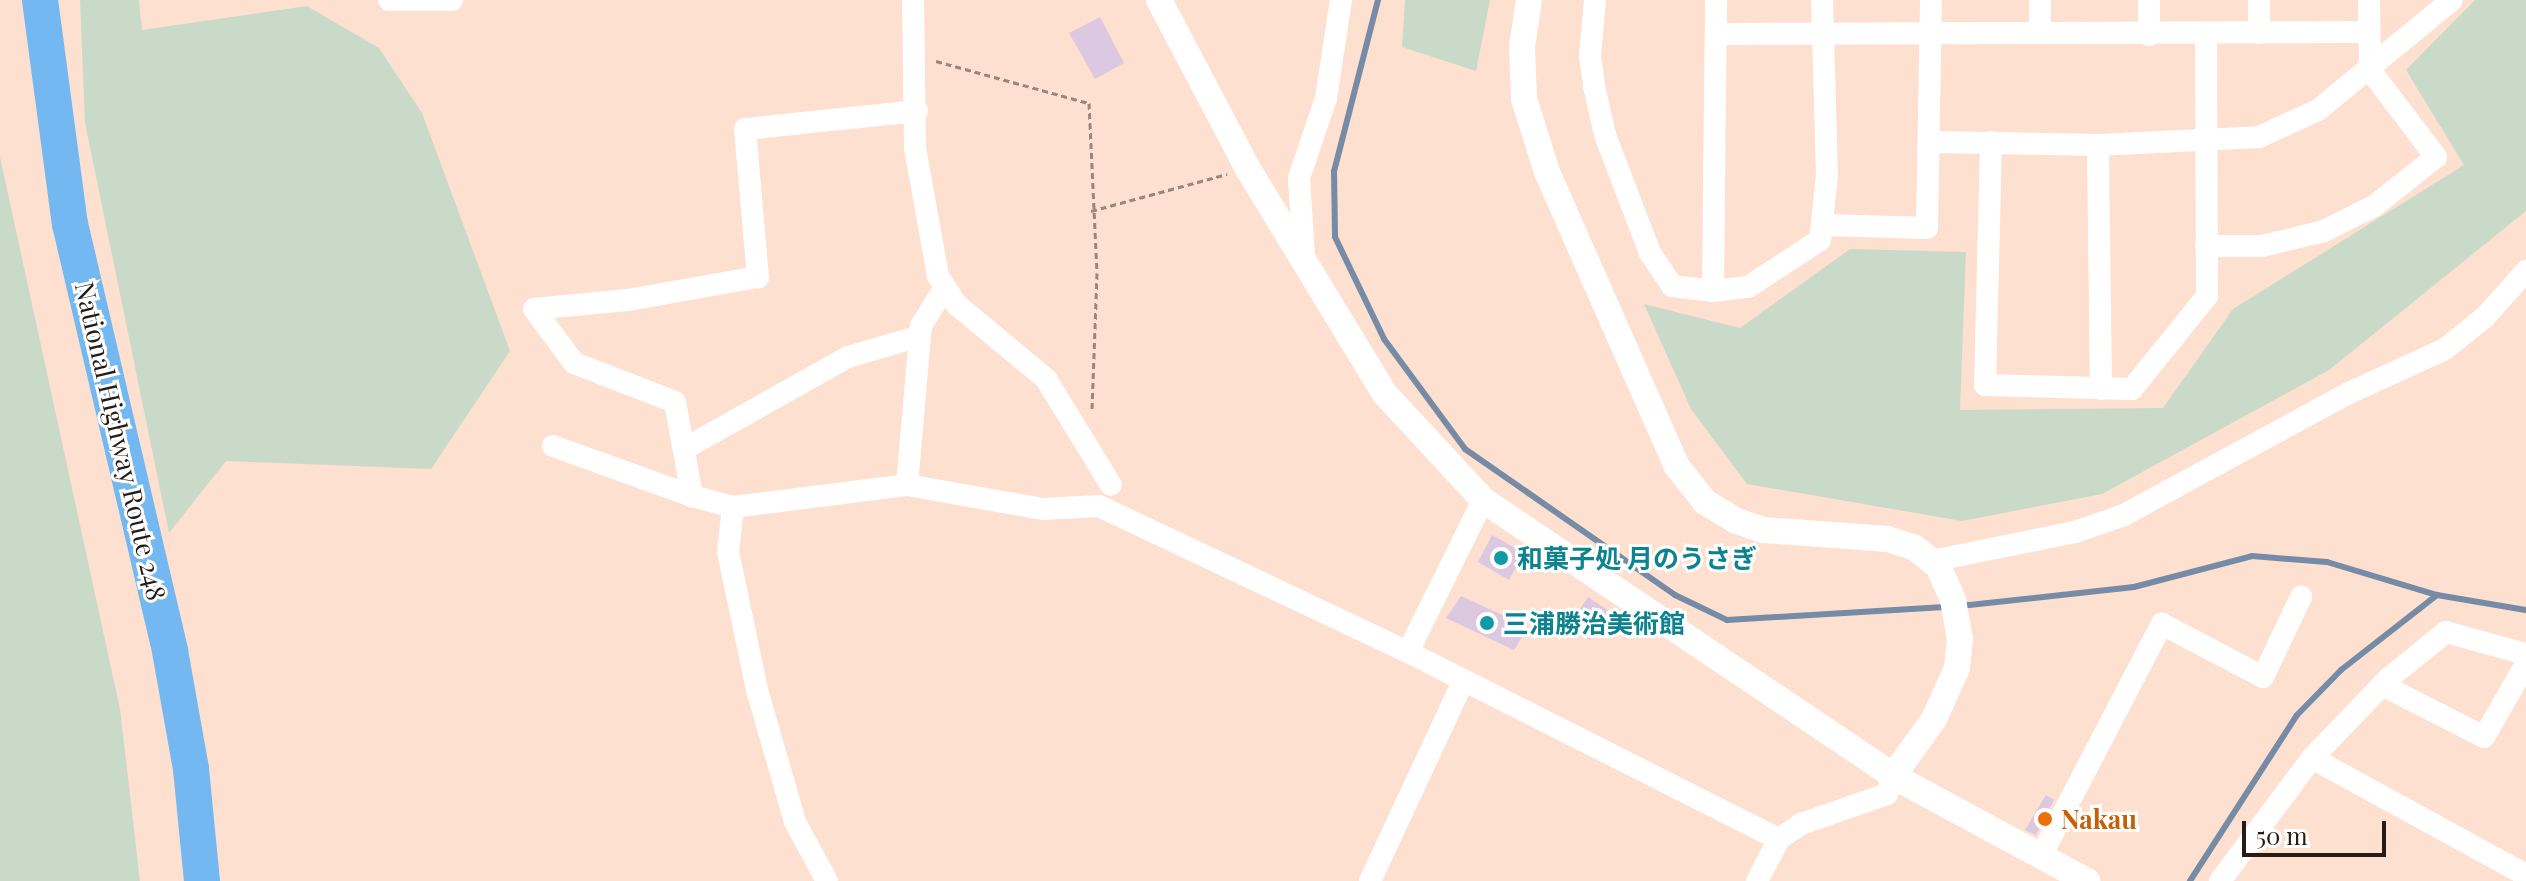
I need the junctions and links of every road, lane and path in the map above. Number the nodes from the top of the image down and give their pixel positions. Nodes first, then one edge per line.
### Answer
1 (30, 0) edge
2 (40, 0) edge
3 (389, 0) edge
4 (452, 0) edge
5 (913, 0) edge
6 (1159, 0) edge
7 (1341, 0) edge
8 (1529, 0) edge
9 (1595, 0) edge
10 (1716, 0) edge
11 (1822, 0) edge
12 (1931, 0) edge
13 (2040, 0) edge
14 (2149, 0) edge
15 (2259, 0) edge
16 (2369, 0) edge
17 (2452, 0) edge
18 (2040, 32) junction
19 (2369, 32) junction
20 (2259, 33) junction
21 (1716, 34) junction
22 (1930, 34) junction
23 (2206, 34) junction
24 (1822, 35) junction
25 (2149, 35) junction
26 (915, 56) junction
27 (2370, 70) junction
28 (917, 111) junction
29 (1930, 142) junction
30 (1991, 142) junction
31 (2206, 142) junction
32 (2098, 145) junction
33 (1248, 169) junction
34 (1091, 211) junction
35 (1825, 225) junction
36 (2206, 246) junction
37 (1304, 257) junction
38 (2526, 271) edge
39 (945, 287) junction
40 (1713, 291) junction
41 (920, 336) junction
42 (2101, 389) junction
43 (1094, 419) dead end
44 (553, 446) dead end
45 (684, 449) junction
46 (907, 485) junction
47 (1111, 485) dead end
48 (692, 496) junction
49 (1483, 500) junction
50 (733, 507) junction
51 (1935, 563) junction
52 (2301, 597) dead end
53 (1408, 652) junction
54 (2526, 654) edge
55 (2526, 664) edge
56 (1463, 682) junction
57 (2382, 685) junction
58 (2312, 758) junction
59 (1893, 776) junction
60 (1779, 839) junction
61 (2041, 856) junction
62 (2526, 875) edge
63 (192, 878) edge
64 (827, 881) edge
65 (1370, 881) edge
66 (1757, 881) edge
67 (2087, 881) edge
68 (2220, 881) edge

1 - 63 highway, National Highway Route 248
2 - 63 highway, National Highway Route 248
3 - 4 street
5 - 26 street
6 - 33 street
7 - 37 street
8 - 51 street
9 - 40 street
10 - 21 street
11 - 24 street
12 - 22 street
13 - 18 street
14 - 25 street
15 - 20 street
16 - 19 street
17 - 27 street
18 - 22 street
18 - 25 street
19 - 20 street
19 - 27 street
20 - 23 street
21 - 24 street
21 - 40 street
22 - 24 street
22 - 29 street
23 - 25 street
23 - 31 street
24 - 35 street
26 - 28 street
26 - 34 path
27 - 31 street
27 - 36 street
28 - 39 street
28 - 45 street
29 - 30 street
29 - 35 street
30 - 32 street
30 - 42 street
31 - 32 street
31 - 36 street
32 - 42 street
33 - 34 path
33 - 37 street
34 - 43 path
35 - 40 street
36 - 42 street
37 - 49 street
38 - 51 street
39 - 41 street
39 - 47 street
41 - 45 street
41 - 46 street
44 - 48 street
45 - 48 street
46 - 50 street
46 - 53 street
48 - 50 street
49 - 53 street
49 - 59 street
50 - 64 street
51 - 59 street
52 - 61 street
53 - 56 street
54 - 57 street
55 - 57 street
56 - 60 street
56 - 65 street
57 - 58 street
58 - 62 street
58 - 68 street
59 - 60 street
59 - 61 street
60 - 66 street
61 - 67 street

